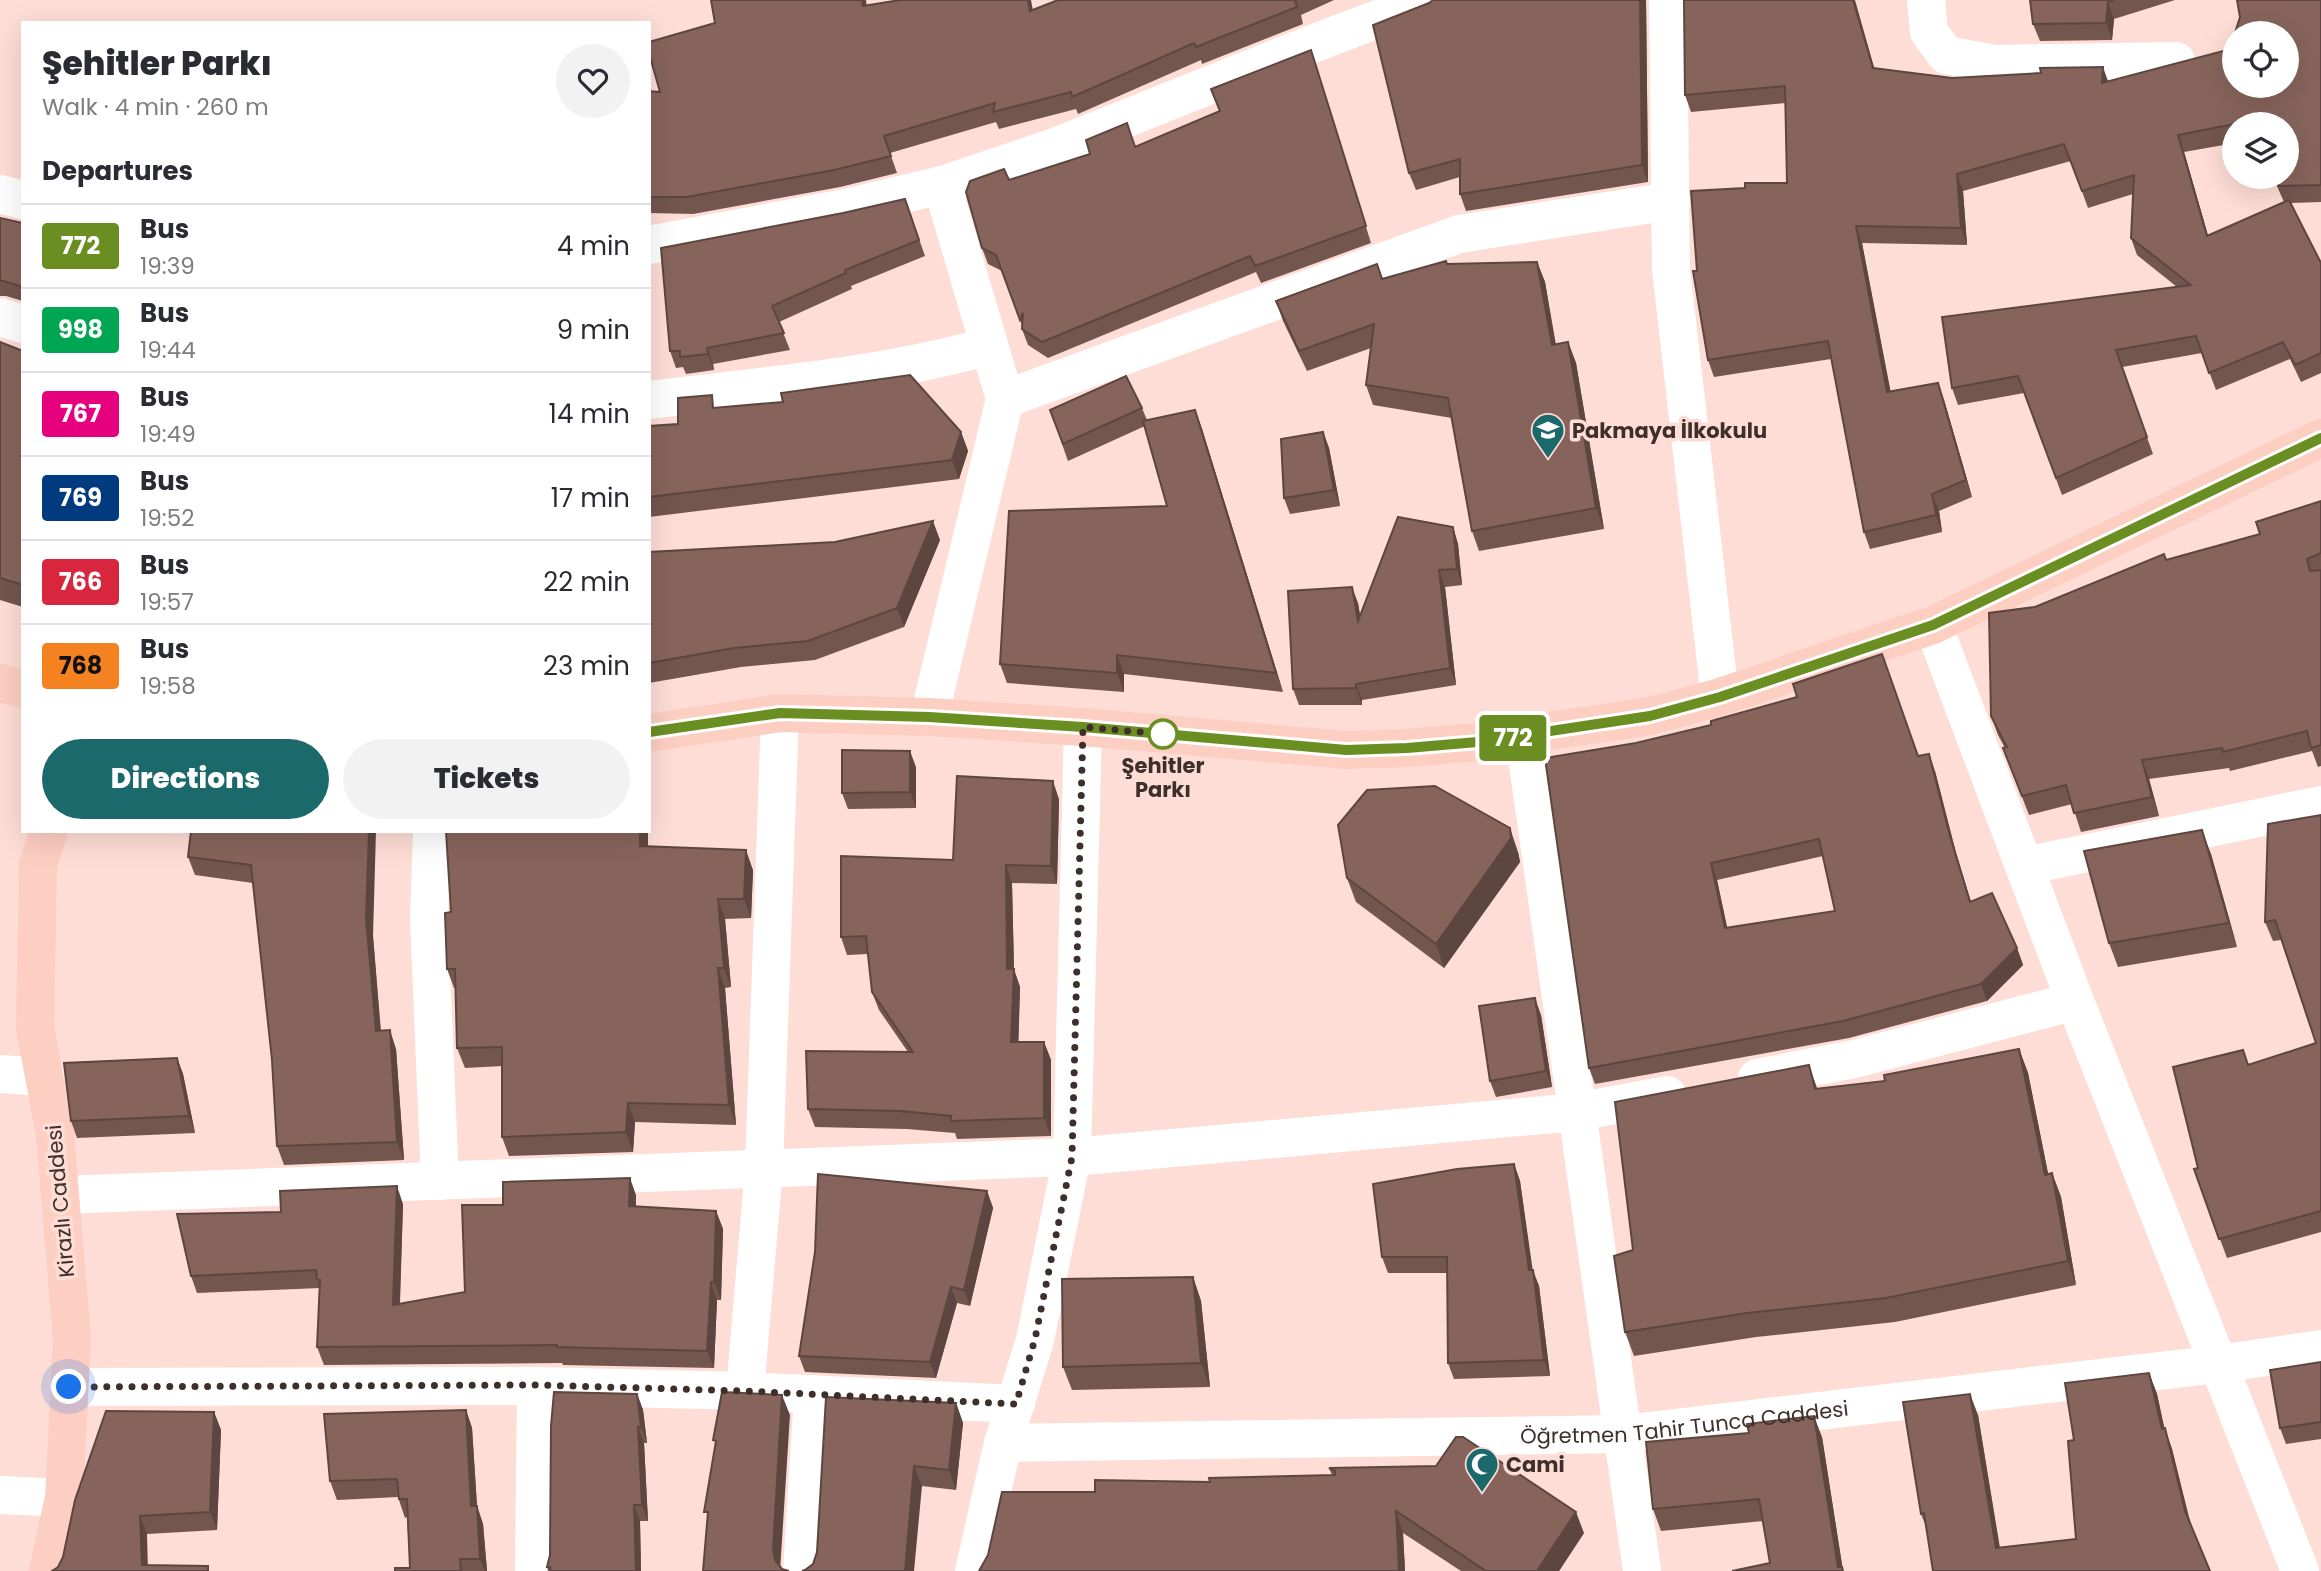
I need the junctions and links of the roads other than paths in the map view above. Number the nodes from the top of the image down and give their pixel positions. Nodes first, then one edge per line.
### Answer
1 (1427, 0) edge
2 (1668, 0) edge
3 (1926, 0) edge
4 (2176, 61) edge
5 (942, 185) junction
6 (0, 194) edge
7 (21, 199) edge
8 (1671, 201) junction
9 (651, 245) edge
10 (0, 317) edge
11 (21, 323) edge
12 (989, 346) junction
13 (1005, 399) junction
14 (651, 400) edge
15 (2321, 438) edge
16 (1933, 625) junction
17 (0, 683) edge
18 (21, 688) edge
19 (1720, 697) junction
20 (780, 713) junction
21 (929, 717) junction
22 (1083, 727) junction
23 (651, 733) edge
24 (1524, 736) junction
25 (2321, 804) edge
26 (48, 833) edge
27 (432, 833) edge
28 (2024, 866) junction
29 (2075, 1001) junction
30 (0, 1074) edge
31 (45, 1077) junction
32 (1577, 1112) junction
33 (1072, 1157) junction
34 (764, 1168) junction
35 (440, 1181) junction
36 (60, 1195) junction
37 (2321, 1349) edge
38 (2219, 1364) junction
39 (536, 1385) junction
40 (69, 1387) junction
41 (745, 1391) junction
42 (813, 1394) junction
43 (1016, 1404) junction
44 (1623, 1434) junction
45 (1003, 1443) junction
46 (0, 1495) edge
47 (64, 1498) junction
48 (48, 1571) edge
49 (534, 1571) edge
50 (802, 1571) edge
51 (974, 1571) edge
52 (1642, 1571) edge
53 (2300, 1571) edge

1 - 5 street
2 - 8 street
3 - 4 street
5 - 9 street
5 - 12 street
6 - 7 street
8 - 13 street
8 - 19 street
10 - 11 street
12 - 13 street
12 - 14 street
13 - 21 street
15 - 16 main road
16 - 19 main road
16 - 28 street
17 - 18 main road
19 - 24 main road
20 - 21 main road
20 - 23 main road
20 - 34 street
21 - 22 main road
22 - 24 main road
22 - 33 street
24 - 32 street
25 - 28 street
26 - 31 main road, Kirazlı Caddesi
27 - 35 street
28 - 29 street
29 - 32 street
29 - 38 street
30 - 31 street
31 - 36 main road, Kirazlı Caddesi
32 - 33 street
32 - 44 street
33 - 34 street
33 - 43 street
34 - 35 street
34 - 41 street
35 - 36 street
36 - 40 main road, Kirazlı Caddesi
37 - 38 street, Öğretmen Tahir Tunca Caddesi
38 - 44 street, Öğretmen Tahir Tunca Caddesi
38 - 53 street
39 - 40 street
39 - 41 street
39 - 49 street
40 - 47 main road, Kirazlı Caddesi
41 - 42 street
42 - 43 street
42 - 50 street
43 - 45 street
44 - 45 street, Öğretmen Tahir Tunca Caddesi
44 - 52 street
45 - 51 street
46 - 47 street
47 - 48 main road, Kirazlı Caddesi

